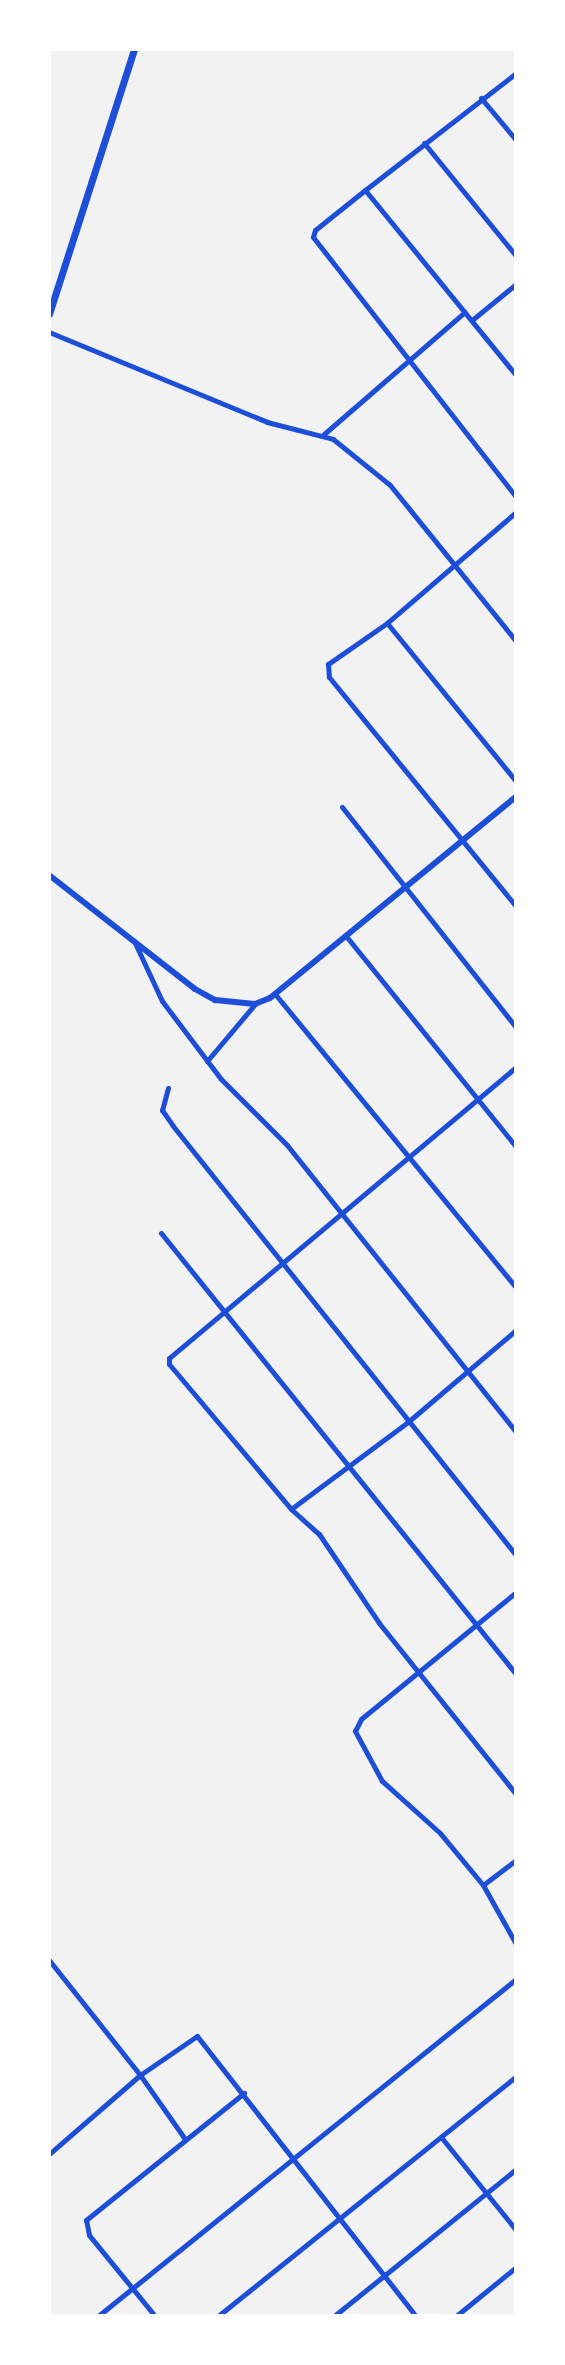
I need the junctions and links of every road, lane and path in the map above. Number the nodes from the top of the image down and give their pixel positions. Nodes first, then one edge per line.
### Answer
1 (134, 49) edge
2 (516, 73) edge
3 (481, 98) junction
4 (515, 138) edge
5 (424, 143) junction
6 (365, 190) junction
7 (516, 256) edge
8 (516, 284) edge
9 (465, 312) junction
10 (49, 314) edge
11 (472, 320) junction
12 (49, 331) edge
13 (407, 360) junction
14 (516, 375) edge
15 (324, 434) junction
16 (516, 497) edge
17 (516, 512) edge
18 (455, 566) junction
19 (387, 623) junction
20 (516, 641) edge
21 (516, 780) edge
22 (516, 797) edge
23 (342, 807) dead end
24 (463, 840) junction
25 (49, 875) edge
26 (404, 888) junction
27 (516, 906) edge
28 (346, 936) junction
29 (135, 942) junction
30 (275, 994) junction
31 (255, 1004) junction
32 (516, 1027) edge
33 (207, 1060) junction
34 (516, 1067) edge
35 (168, 1088) dead end
36 (478, 1100) junction
37 (516, 1147) edge
38 (408, 1155) junction
39 (342, 1211) junction
40 (160, 1233) dead end
41 (282, 1264) junction
42 (516, 1287) edge
43 (225, 1313) junction
44 (516, 1330) edge
45 (465, 1374) junction
46 (409, 1421) junction
47 (516, 1432) edge
48 (350, 1468) junction
49 (291, 1509) junction
50 (516, 1555) edge
51 (516, 1592) edge
52 (476, 1624) junction
53 (418, 1672) junction
54 (516, 1674) edge
55 (516, 1794) edge
56 (516, 1860) edge
57 (483, 1885) junction
58 (516, 1944) edge
59 (49, 1960) edge
60 (516, 1979) edge
61 (140, 2075) junction
62 (516, 2076) edge
63 (244, 2093) junction
64 (440, 2137) junction
65 (185, 2139) junction
66 (49, 2154) edge
67 (290, 2157) junction
68 (516, 2169) edge
69 (485, 2194) junction
70 (338, 2221) junction
71 (516, 2230) edge
72 (516, 2267) edge
73 (383, 2277) junction
74 (132, 2288) junction
75 (98, 2316) edge
76 (155, 2316) edge
77 (219, 2316) edge
78 (334, 2316) edge
79 (416, 2316) edge
80 (456, 2316) edge

1 - 10 main road
2 - 3 street
3 - 4 street
3 - 5 street
5 - 6 street
5 - 7 street
6 - 9 street
6 - 13 street
8 - 11 street
9 - 11 street
9 - 13 street
11 - 14 street
12 - 15 street
13 - 15 street
13 - 16 street
15 - 18 street
17 - 18 street
18 - 19 street
18 - 20 street
19 - 21 street
19 - 24 street
22 - 24 street
23 - 26 street
24 - 26 street
24 - 27 street
25 - 29 street
26 - 28 street
26 - 32 street
28 - 30 street
28 - 36 street
29 - 31 street
29 - 33 street
30 - 31 street
30 - 38 street
31 - 33 street
33 - 39 street
34 - 36 street
35 - 41 street
36 - 37 street
36 - 38 street
38 - 39 street
38 - 42 street
39 - 41 street
39 - 45 street
40 - 43 street
41 - 43 street
41 - 46 street
43 - 48 street
43 - 49 street
44 - 45 street
45 - 46 street
45 - 47 street
46 - 48 street
46 - 50 street
48 - 49 street
48 - 52 street
49 - 53 street
51 - 52 street
52 - 53 street
52 - 54 street
53 - 55 street
53 - 57 street
56 - 57 street
57 - 58 street
59 - 61 street
60 - 67 street
61 - 63 street
61 - 65 street
61 - 66 street
62 - 64 street
63 - 65 street
63 - 67 street
64 - 69 street
64 - 70 street
65 - 74 street
67 - 70 street
67 - 74 street
68 - 69 street
69 - 71 street
69 - 73 street
70 - 73 street
70 - 77 street
72 - 80 street
73 - 78 street
73 - 79 street
74 - 75 street
74 - 76 street

